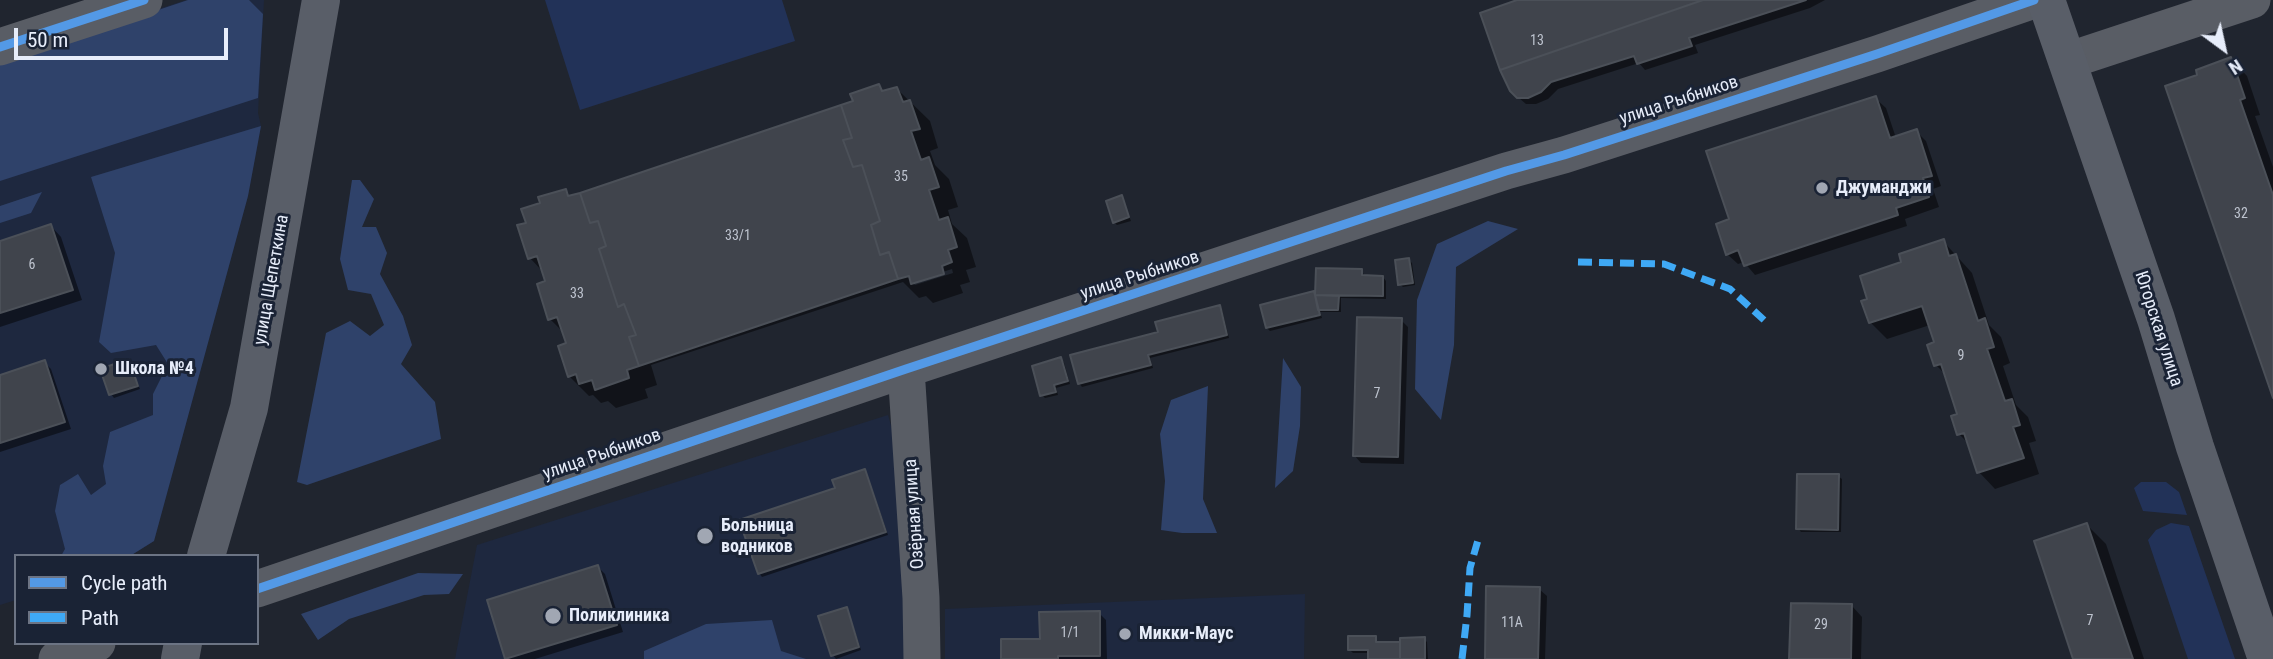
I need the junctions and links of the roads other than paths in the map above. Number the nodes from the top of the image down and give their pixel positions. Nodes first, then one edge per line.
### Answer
1 (144, 0) edge
2 (321, 0) edge
3 (2034, 0) edge
4 (2046, 0) edge
5 (2252, 0) edge
6 (0, 47) edge
7 (2067, 61) junction
8 (906, 369) junction
9 (207, 554) edge
10 (259, 588) edge
11 (92, 645) edge
12 (57, 659) edge
13 (922, 659) edge
14 (2267, 659) edge

1 - 6 street
2 - 9 main road, улица Щепеткина
3 - 8 street, улица Рыбников
4 - 7 main road, Югорская улица
5 - 7 street
7 - 14 main road, Югорская улица
8 - 10 street, улица Рыбников
8 - 13 street, Озёрная улица
11 - 12 street

